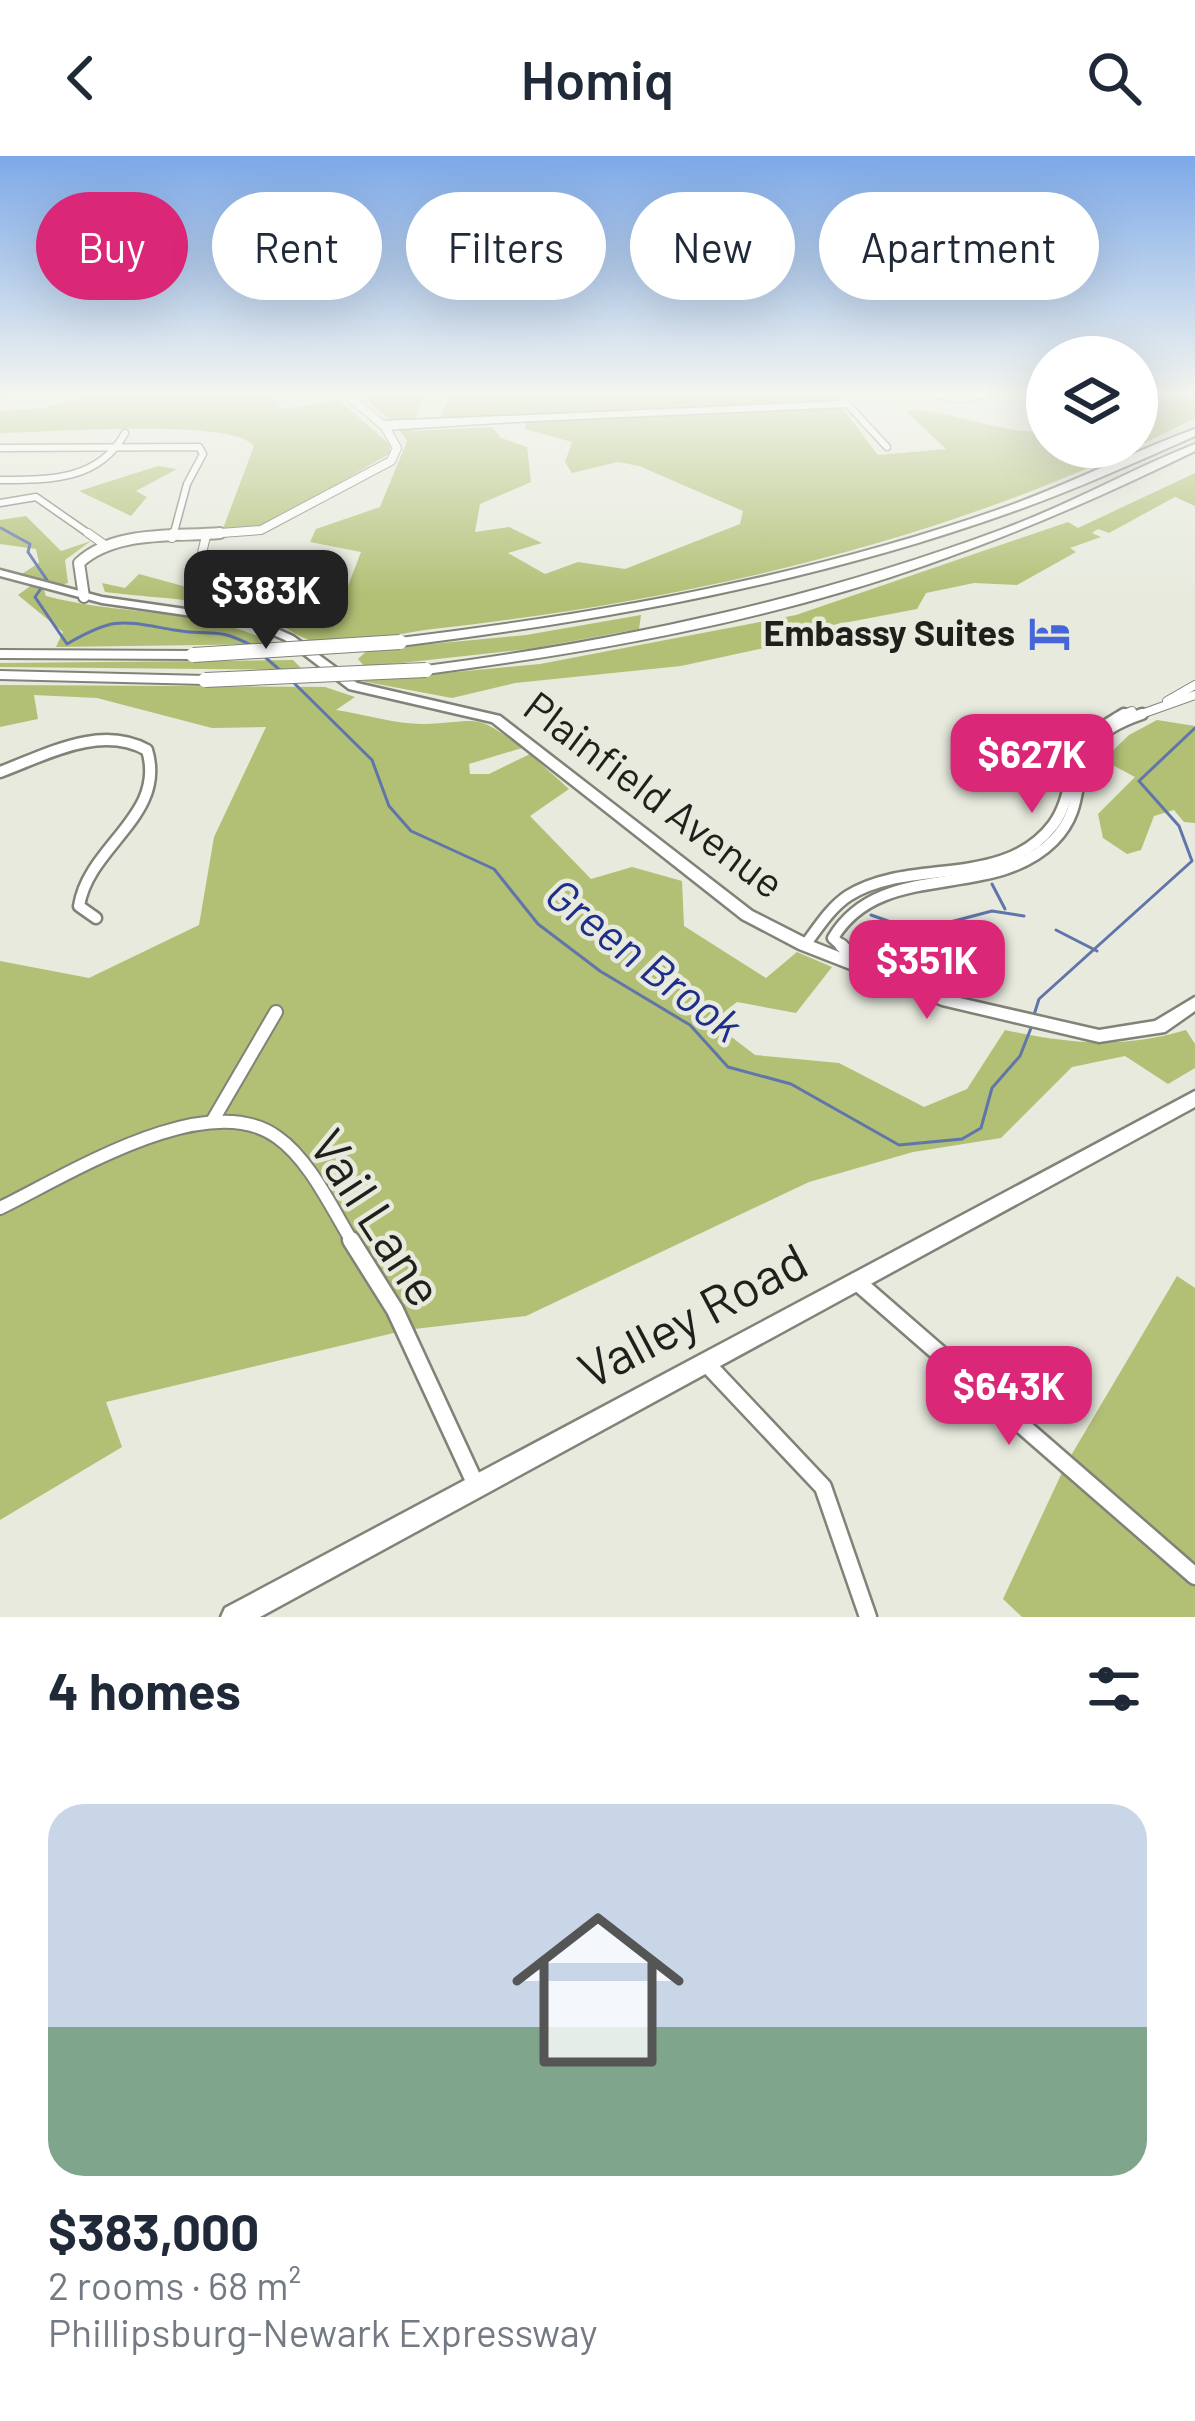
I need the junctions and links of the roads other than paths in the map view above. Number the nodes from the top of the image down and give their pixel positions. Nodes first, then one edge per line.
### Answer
1 (104, 461) edge
2 (199, 461) edge
3 (388, 461) edge
4 (1126, 461) edge
5 (1165, 461) edge
6 (1186, 461) edge
7 (52, 478) junction
8 (0, 480) edge
9 (1107, 489) junction
10 (37, 496) junction
11 (0, 502) edge
12 (206, 536) junction
13 (172, 538) junction
14 (105, 545) junction
15 (0, 573) edge
16 (290, 578) dead end
17 (84, 596) junction
18 (0, 654) edge
19 (0, 675) edge
20 (1194, 689) edge
21 (0, 772) edge
22 (96, 919) dead end
23 (805, 945) junction
24 (872, 973) junction
25 (1195, 1003) edge
26 (276, 1012) dead end
27 (1191, 1106) edge
28 (213, 1120) junction
29 (0, 1208) edge
30 (856, 1281) junction
31 (704, 1361) junction
32 (475, 1483) junction
33 (1195, 1576) edge
34 (234, 1617) edge
35 (868, 1617) edge

1 - 7 street
2 - 13 street
3 - 12 street
4 - 18 highway, bridge
5 - 9 highway
6 - 9 highway
7 - 8 street
7 - 10 street
9 - 19 highway, bridge
10 - 11 street
10 - 14 street
12 - 13 street
12 - 16 street
13 - 14 street
14 - 17 street
15 - 17 main road, Plainfield Avenue
17 - 23 main road, Plainfield Avenue
20 - 23 street
20 - 24 street
21 - 22 street
23 - 24 main road, Plainfield Avenue
24 - 25 main road, Plainfield Avenue
26 - 28 street
27 - 30 main road, Valley Road
28 - 29 street, Vail Lane
28 - 32 street, Vail Lane
30 - 31 main road, Valley Road
30 - 33 street
31 - 32 main road, Valley Road
31 - 35 street
32 - 34 main road, Valley Road

